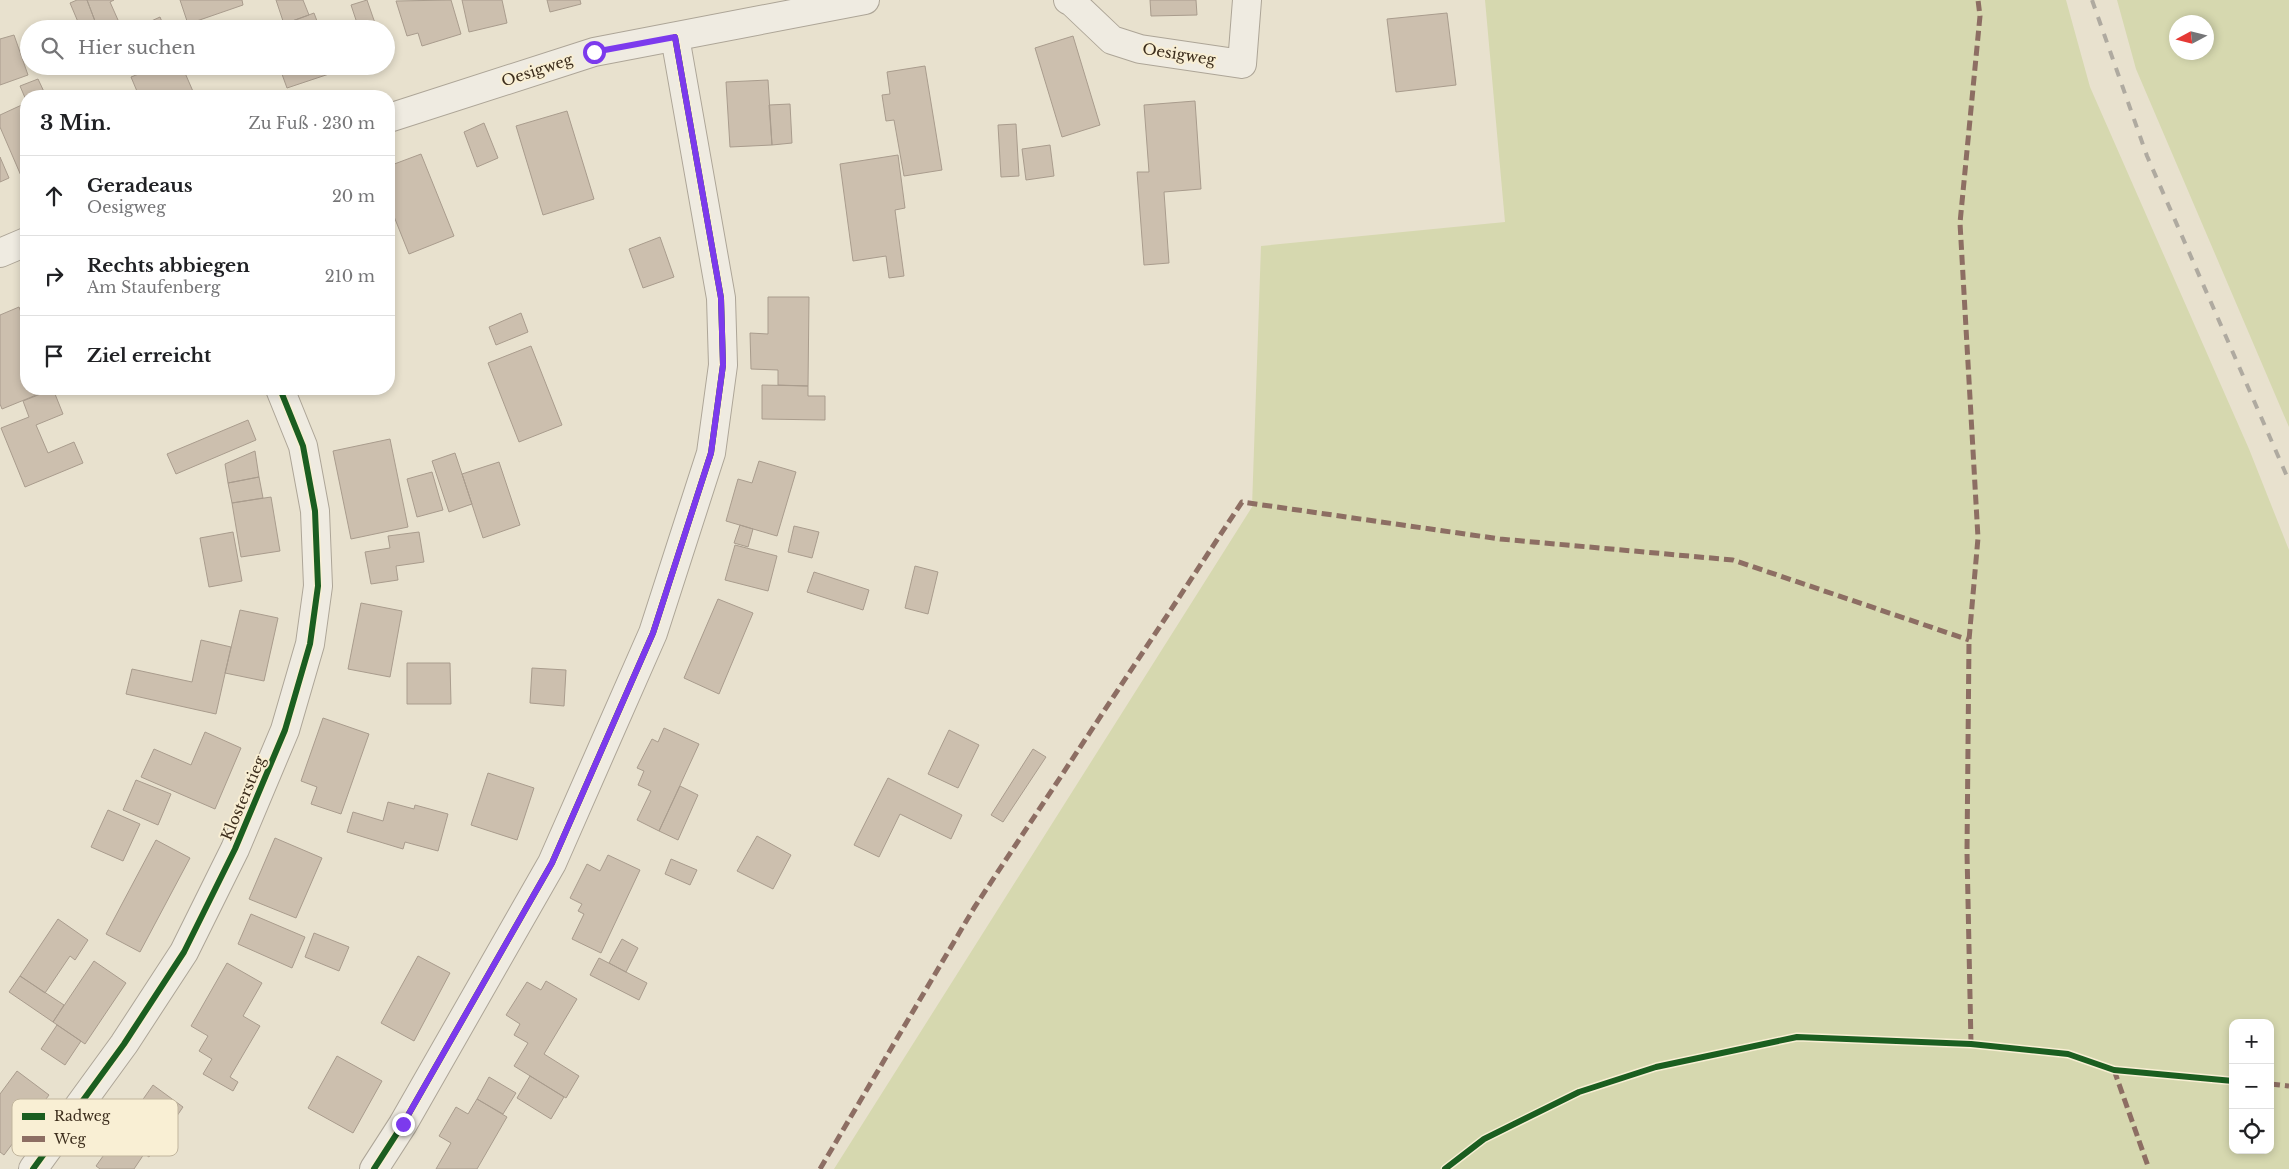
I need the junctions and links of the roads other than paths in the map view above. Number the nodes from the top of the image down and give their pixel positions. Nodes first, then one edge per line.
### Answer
1 (865, 0) edge
2 (1068, 0) edge
3 (1247, 0) edge
4 (675, 37) junction
5 (395, 116) edge
6 (20, 244) edge
7 (0, 252) edge
8 (282, 395) edge
9 (84, 1099) edge
10 (42, 1156) edge
11 (33, 1169) edge
12 (374, 1169) edge

1 - 4 street, Oesigweg
2 - 3 street, Oesigweg
4 - 5 street, Oesigweg
4 - 12 street
6 - 7 street
8 - 9 street, Klosterstieg
10 - 11 street, Klosterstieg

